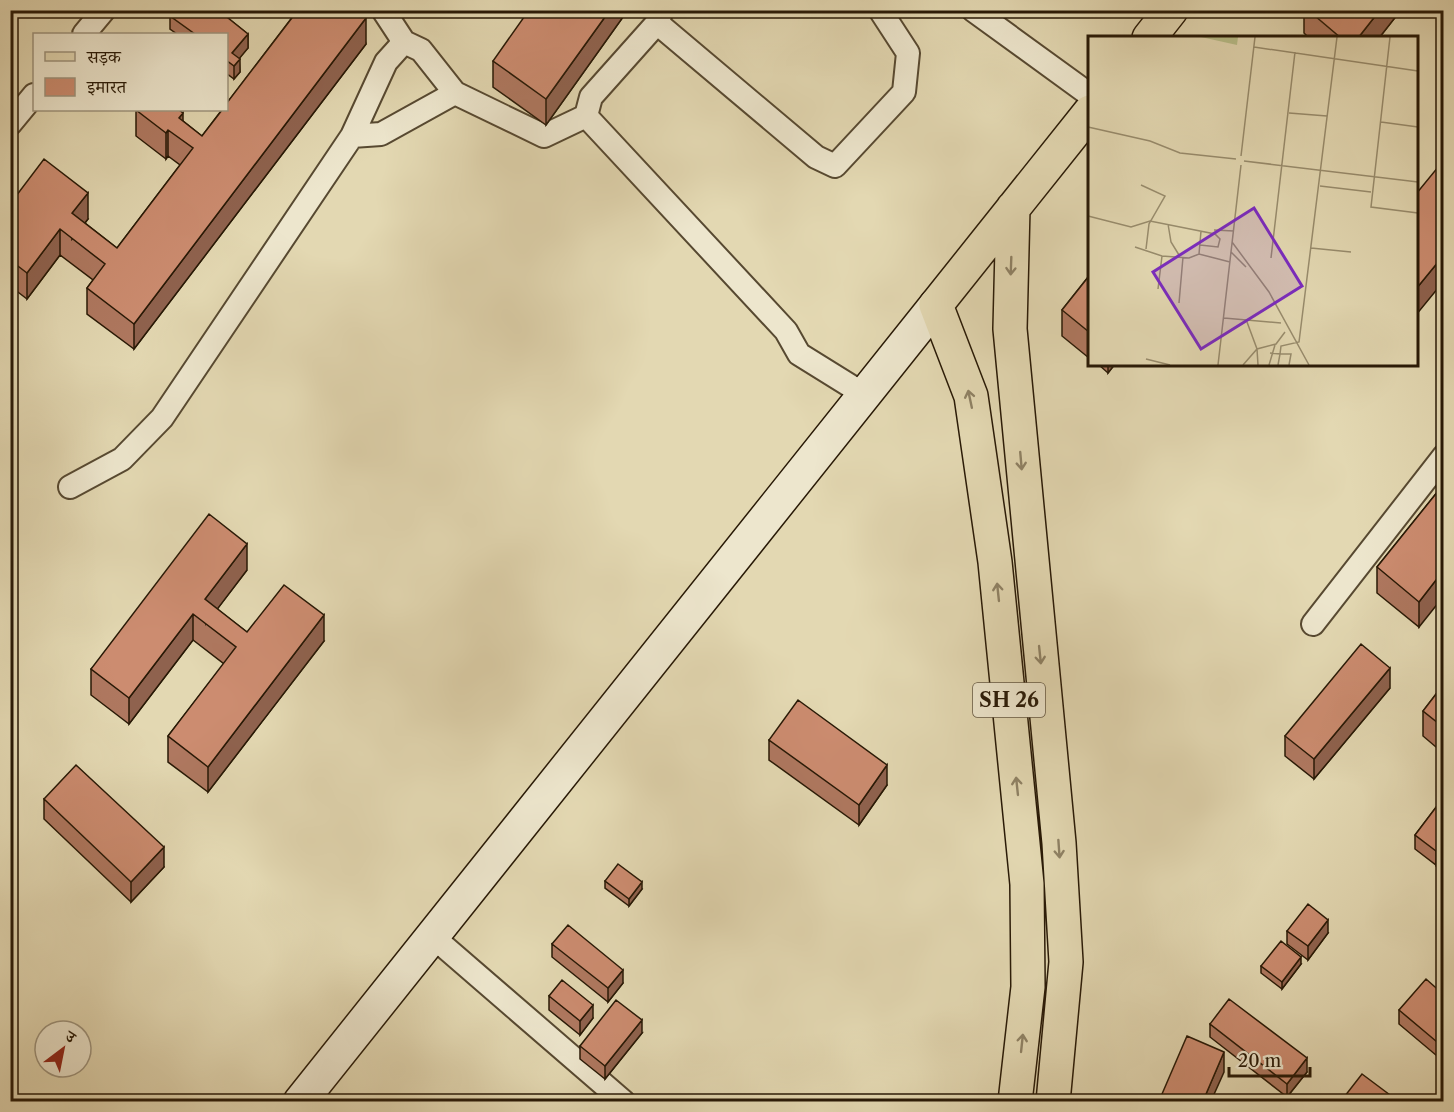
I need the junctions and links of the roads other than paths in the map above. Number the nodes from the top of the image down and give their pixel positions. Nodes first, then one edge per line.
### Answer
1 (104, 10) edge
2 (383, 10) edge
3 (880, 10) edge
4 (973, 10) edge
5 (1171, 10) edge
6 (659, 17) edge
7 (85, 33) edge
8 (1151, 36) edge
9 (404, 42) junction
10 (456, 93) junction
11 (1088, 94) edge
12 (33, 96) edge
13 (1088, 113) edge
14 (586, 116) junction
15 (10, 124) edge
16 (352, 136) junction
17 (1013, 208) junction
18 (936, 305) junction
19 (864, 395) junction
20 (1443, 456) edge
21 (70, 487) dead end
22 (1313, 624) dead end
23 (432, 936) junction
24 (300, 1101) edge
25 (624, 1101) edge
26 (1015, 1101) edge
27 (1053, 1101) edge

1 - 7 street
2 - 9 street
3 - 6 street
4 - 11 street
5 - 8 main road
6 - 14 street
9 - 10 street
9 - 16 street
10 - 14 street
10 - 16 street
12 - 15 street
13 - 17 main road
14 - 19 street
16 - 21 street
17 - 18 main road
17 -> 27 main road
18 - 19 main road
26 -> 18 main road, SH 26
19 - 23 main road
20 - 22 street
23 - 24 main road
23 - 25 street

